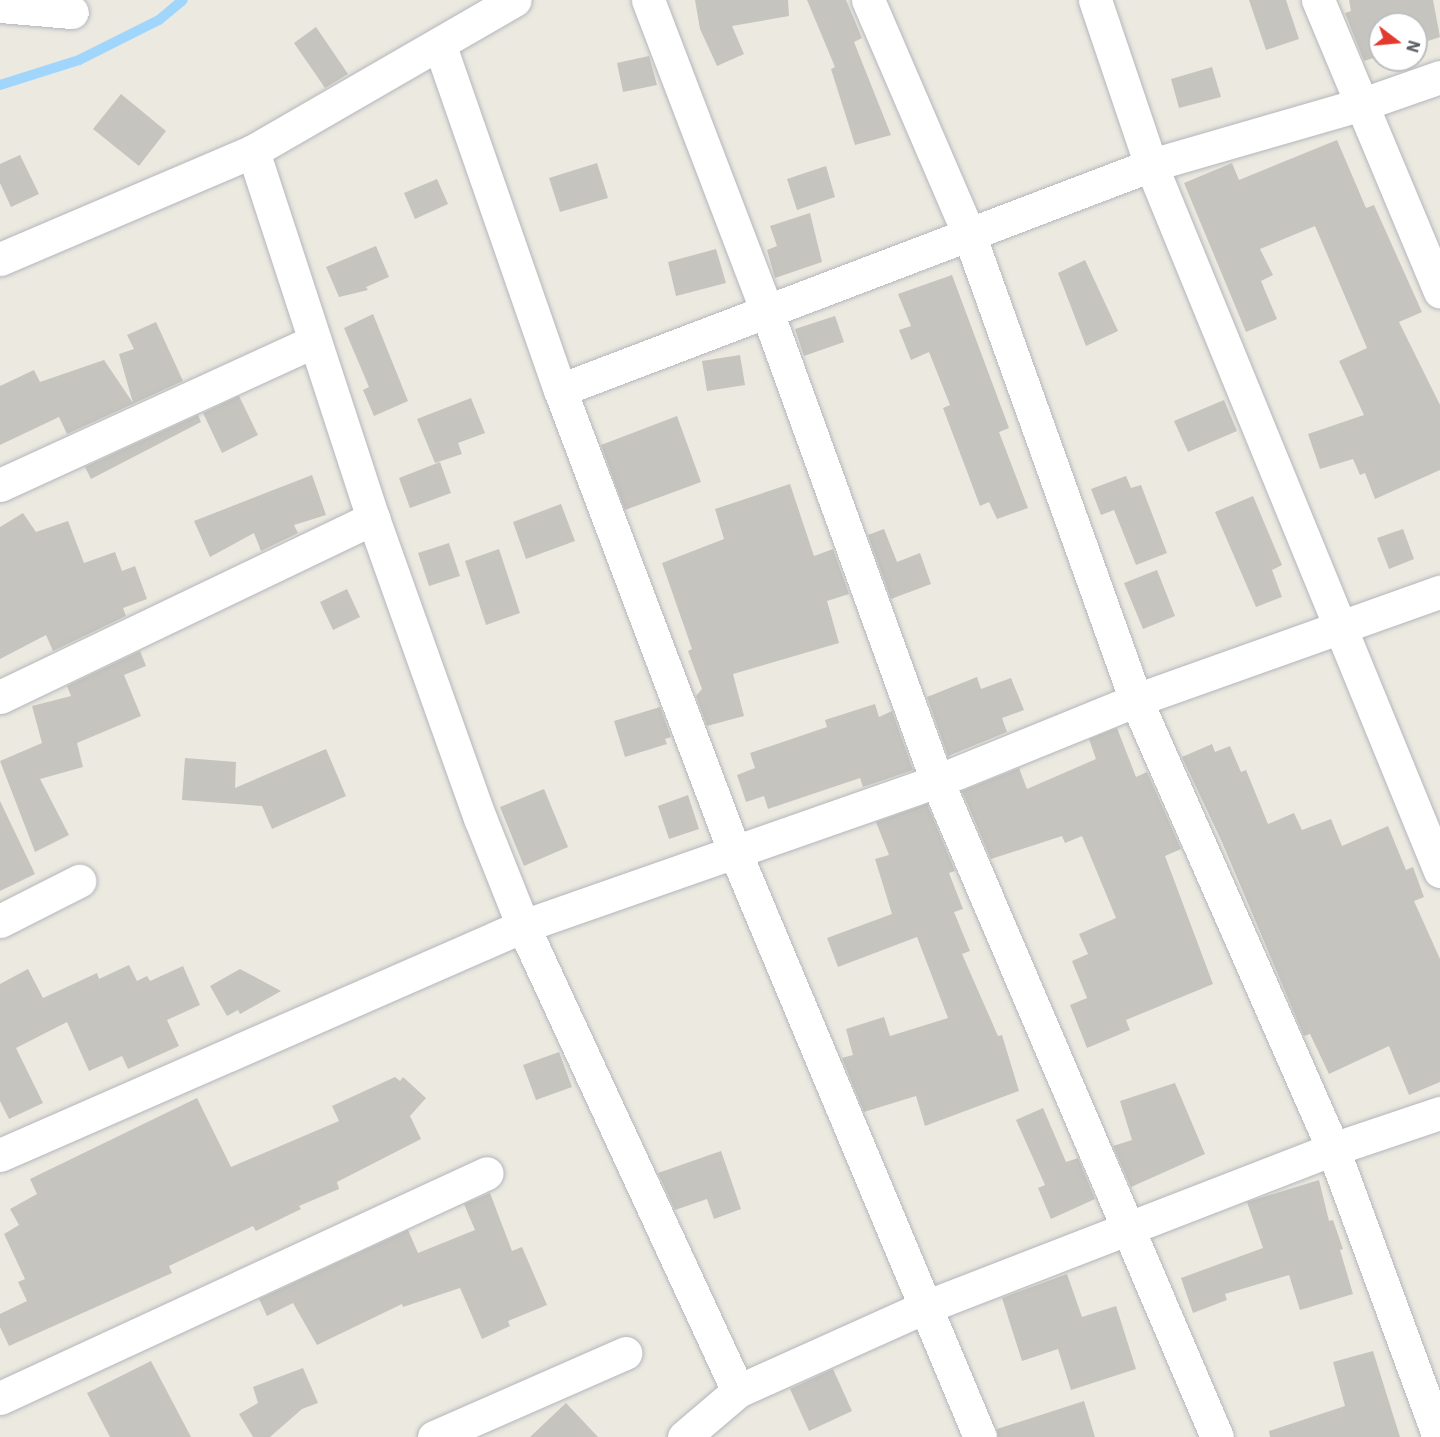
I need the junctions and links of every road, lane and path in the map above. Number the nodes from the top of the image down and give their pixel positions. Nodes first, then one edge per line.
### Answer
1 (515, 0) edge
2 (648, 0) edge
3 (868, 0) edge
4 (1095, 0) edge
5 (1318, 0) edge
6 (0, 6) edge
7 (72, 12) dead end
8 (440, 46) junction
9 (1440, 77) edge
10 (1363, 104) junction
11 (253, 151) junction
12 (1151, 165) junction
13 (970, 237) junction
14 (0, 259) edge
15 (1440, 291) edge
16 (766, 309) junction
17 (315, 340) junction
18 (560, 390) junction
19 (0, 485) edge
20 (373, 518) junction
21 (1440, 592) edge
22 (1341, 627) junction
23 (0, 697) edge
24 (1136, 700) junction
25 (937, 781) junction
26 (735, 852) junction
27 (1440, 871) edge
28 (80, 881) dead end
29 (0, 921) edge
30 (523, 926) junction
31 (1440, 1113) edge
32 (1333, 1149) junction
33 (0, 1155) edge
34 (487, 1173) dead end
35 (1126, 1230) junction
36 (923, 1308) junction
37 (625, 1353) dead end
38 (738, 1391) junction
39 (0, 1398) edge
40 (718, 1424) edge
41 (434, 1437) edge
42 (684, 1437) edge
43 (980, 1437) edge
44 (1217, 1437) edge
45 (1438, 1437) edge

1 - 8 street
2 - 16 street
3 - 13 street
4 - 12 street
5 - 10 street
6 - 7 street
8 - 11 street
8 - 18 street
9 - 10 street
10 - 12 street
10 - 15 street
11 - 14 street
11 - 17 street
12 - 13 street
12 - 22 street
13 - 16 street
13 - 24 street
16 - 18 street
16 - 25 street
17 - 19 street
17 - 20 street
18 - 26 street
20 - 23 street
20 - 30 street
21 - 22 street
22 - 24 street
22 - 27 street
24 - 25 street
24 - 32 street
25 - 26 street
25 - 35 street
26 - 30 street
26 - 36 street
28 - 29 street
30 - 33 street
30 - 38 street
31 - 32 street
32 - 35 street
32 - 45 street
34 - 39 street
35 - 36 street
35 - 44 street
36 - 38 street
36 - 43 street
37 - 41 street
38 - 40 street
40 - 42 street

